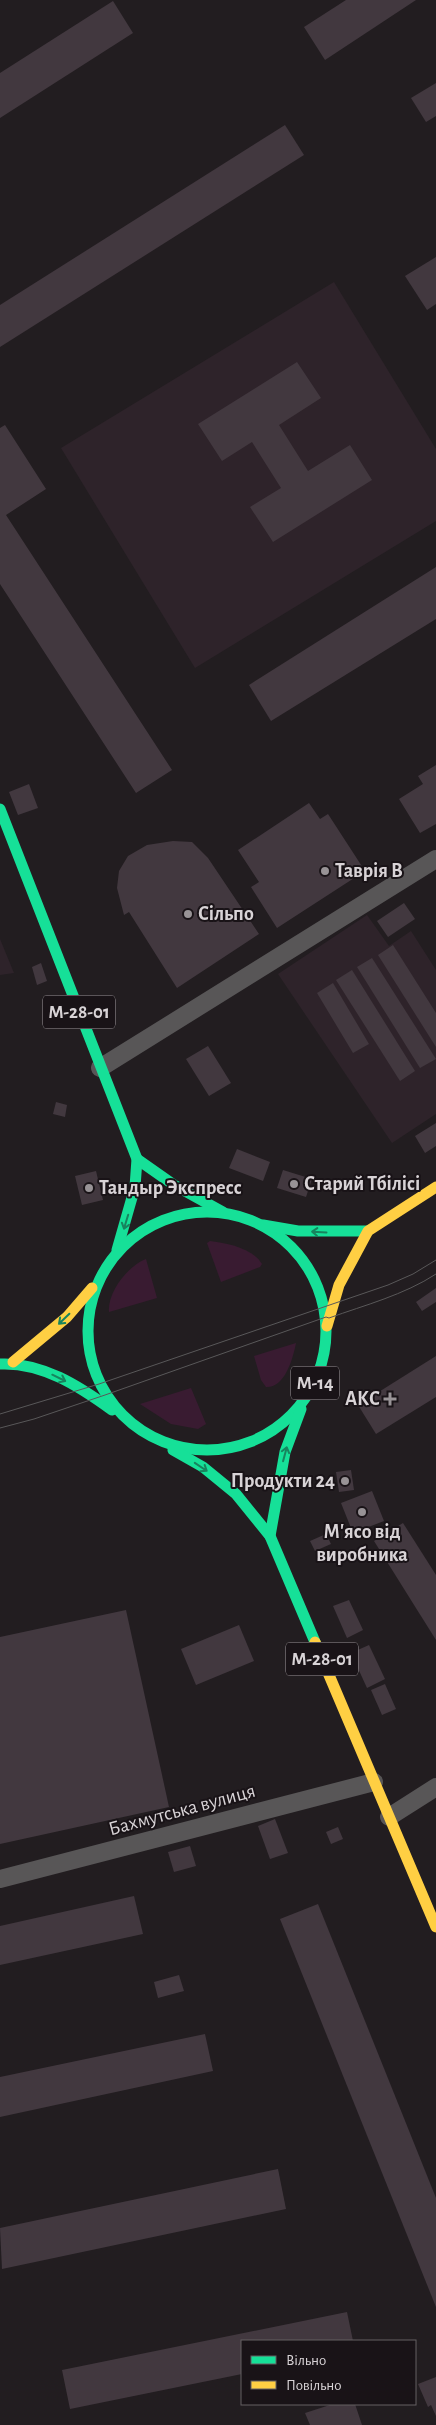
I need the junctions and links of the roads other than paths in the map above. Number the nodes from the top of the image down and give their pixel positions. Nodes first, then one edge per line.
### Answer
1 (0, 809) edge
2 (436, 859) edge
3 (100, 1068) junction
4 (136, 1159) junction
5 (436, 1187) edge
6 (223, 1212) junction
7 (263, 1225) junction
8 (368, 1231) junction
9 (117, 1250) junction
10 (96, 1282) junction
11 (327, 1326) junction
12 (13, 1362) junction
13 (0, 1364) edge
14 (302, 1404) junction
15 (128, 1421) junction
16 (160, 1442) junction
17 (270, 1536) junction
18 (374, 1782) junction
19 (436, 1788) edge
20 (389, 1817) junction
21 (0, 1879) edge
22 (436, 1927) edge

1 - 3 main road, М-28-01
2 - 3 street
3 - 4 main road, М-28-01
4 - 6 main road
4 -> 9 main road, М-28-01
5 - 8 main road, М-14
6 - 7 main road, М-14
6 - 9 main road, М-14
8 -> 7 main road, М-14
7 - 11 main road, М-14
8 - 11 main road, М-14
9 - 10 main road, М-14
10 -> 12 main road, М-14
10 - 15 main road, М-14
11 - 14 main road, М-14
12 - 13 main road, М-14
12 -> 15 main road, М-14
14 - 16 main road, М-14
17 -> 14 main road
15 - 16 main road, М-14
16 -> 17 main road, М-28-01
17 - 18 main road, М-28-01
18 - 20 main road, М-28-01
18 - 21 street, Бахмутська вулиця
19 - 20 street
20 - 22 main road, М-28-01

